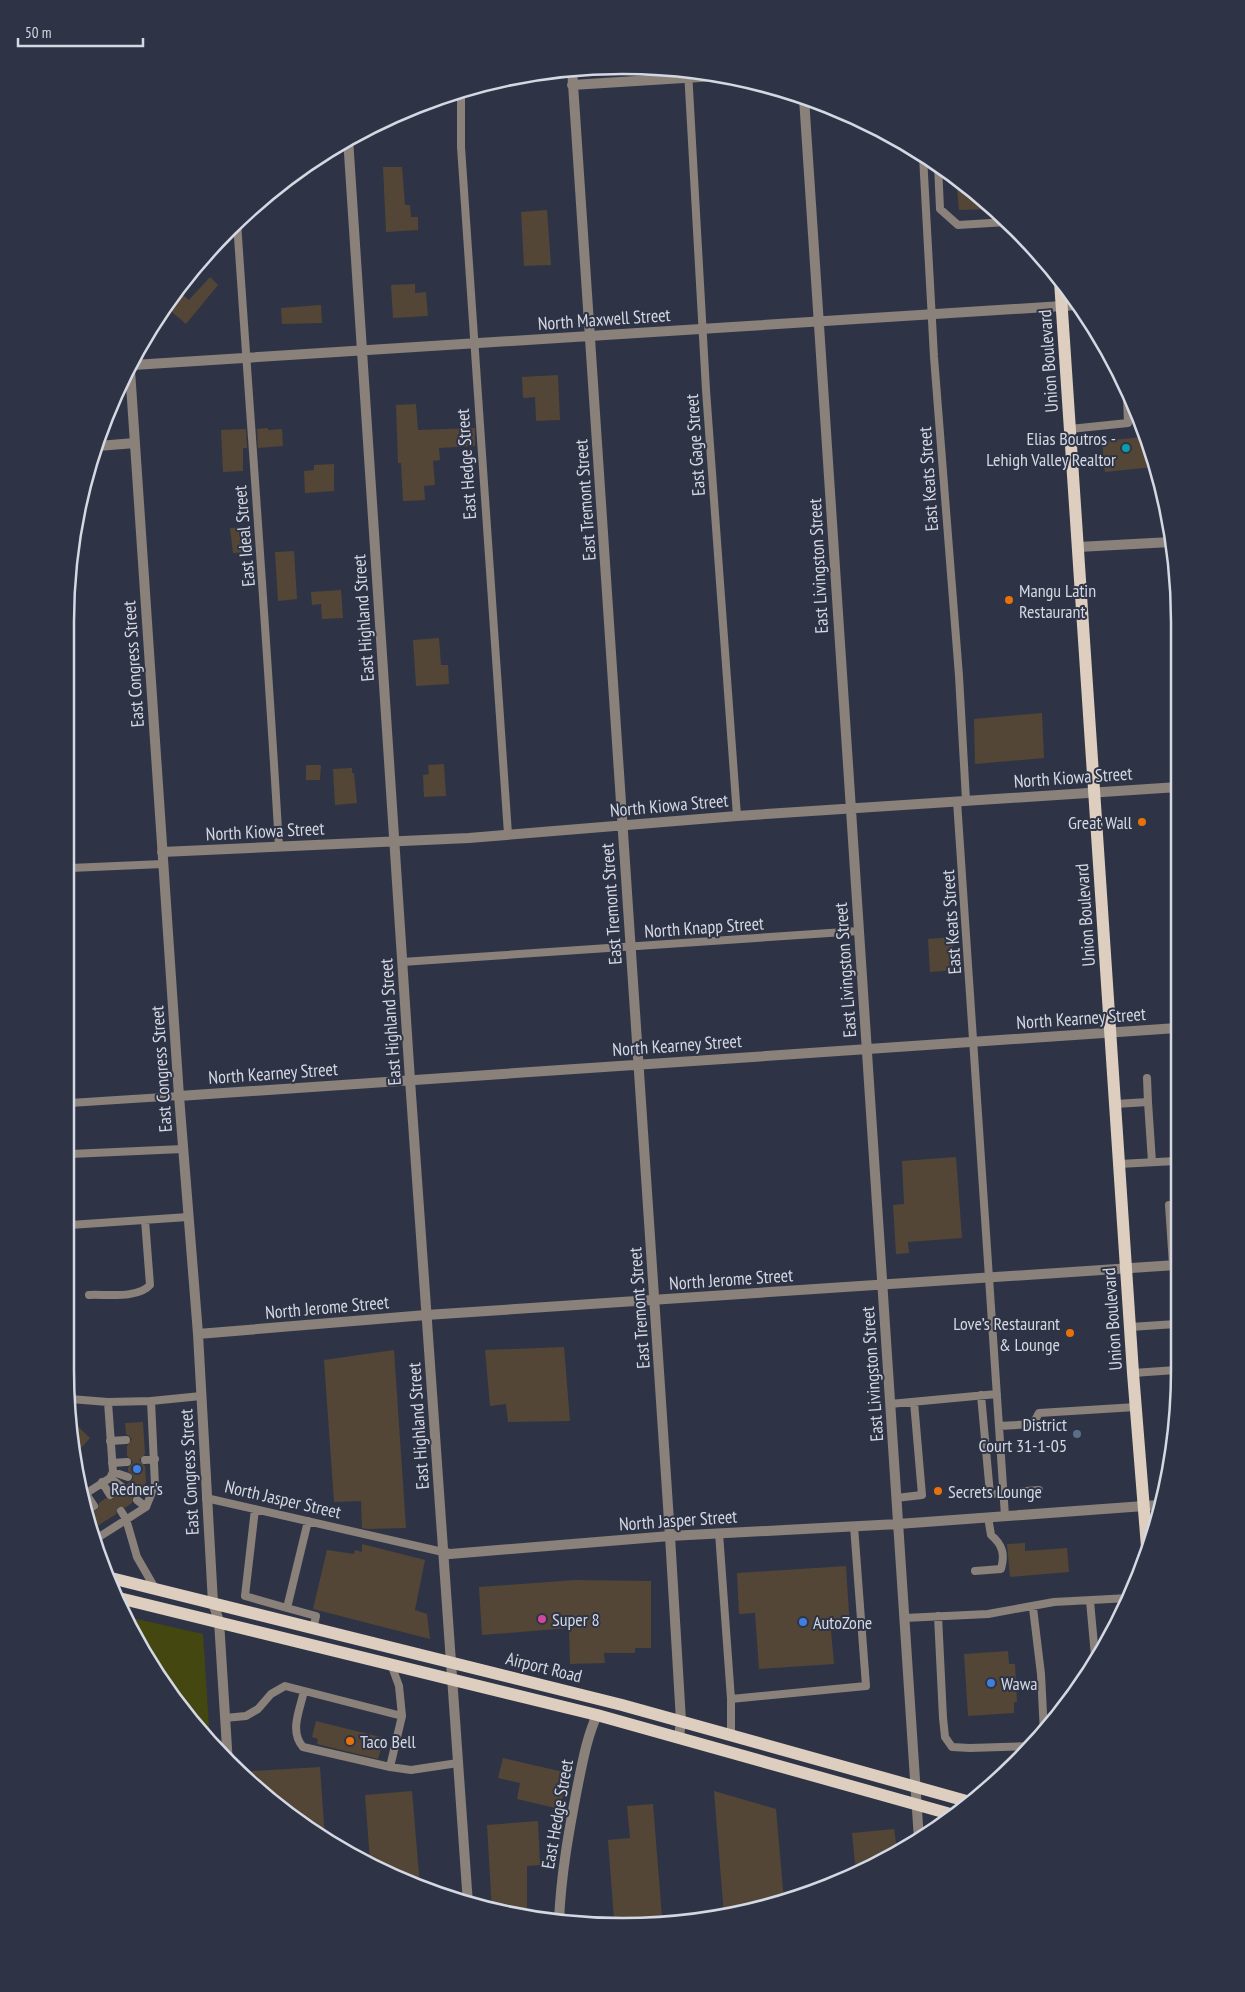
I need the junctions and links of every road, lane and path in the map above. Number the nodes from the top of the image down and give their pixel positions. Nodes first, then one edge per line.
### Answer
1 (572, 76) edge
2 (668, 76) edge
3 (688, 78) edge
4 (572, 85) junction
5 (461, 98) edge
6 (804, 105) edge
7 (349, 147) edge
8 (923, 164) edge
9 (938, 174) edge
10 (998, 223) edge
11 (238, 231) edge
12 (1061, 292) edge
13 (1070, 305) edge
14 (1062, 306) junction
15 (932, 313) junction
16 (818, 321) junction
17 (703, 329) junction
18 (589, 336) junction
19 (475, 343) junction
20 (361, 348) junction
21 (246, 357) junction
22 (138, 365) edge
23 (130, 379) edge
24 (1127, 409) edge
25 (1070, 429) junction
26 (134, 443) junction
27 (103, 446) edge
28 (1166, 542) edge
29 (1078, 547) junction
30 (1171, 787) edge
31 (1095, 792) junction
32 (962, 800) junction
33 (850, 808) junction
34 (737, 816) junction
35 (621, 825) junction
36 (508, 834) junction
37 (395, 841) junction
38 (279, 847) junction
39 (162, 852) junction
40 (163, 864) junction
41 (74, 868) edge
42 (859, 932) junction
43 (631, 948) junction
44 (402, 962) junction
45 (1171, 1028) edge
46 (1110, 1032) junction
47 (975, 1042) junction
48 (867, 1049) junction
49 (639, 1064) junction
50 (1147, 1078) dead end
51 (410, 1080) junction
52 (179, 1096) junction
53 (74, 1102) edge
54 (1148, 1102) junction
55 (1115, 1104) junction
56 (183, 1149) junction
57 (74, 1154) edge
58 (1171, 1161) edge
59 (1152, 1162) junction
60 (1119, 1164) junction
61 (1169, 1205) dead end
62 (188, 1217) junction
63 (145, 1220) junction
64 (74, 1225) edge
65 (1171, 1229) edge
66 (1171, 1265) edge
67 (1126, 1268) junction
68 (988, 1278) junction
69 (882, 1284) junction
70 (89, 1295) dead end
71 (654, 1300) junction
72 (426, 1315) junction
73 (1171, 1324) edge
74 (1130, 1328) junction
75 (198, 1334) junction
76 (1171, 1370) edge
77 (1133, 1373) junction
78 (996, 1394) junction
79 (981, 1395) junction
80 (201, 1396) junction
81 (75, 1399) edge
82 (152, 1401) junction
83 (108, 1402) junction
84 (914, 1402) junction
85 (890, 1404) junction
86 (1136, 1407) junction
87 (999, 1426) junction
88 (144, 1438) dead end
89 (154, 1438) junction
90 (126, 1440) dead end
91 (110, 1441) junction
92 (155, 1459) junction
93 (145, 1460) dead end
94 (127, 1462) dead end
95 (112, 1463) junction
96 (111, 1475) junction
97 (128, 1477) dead end
98 (102, 1482) junction
99 (146, 1482) dead end
100 (155, 1485) junction
101 (122, 1487) dead end
102 (1039, 1490) dead end
103 (88, 1492) edge
104 (1004, 1493) junction
105 (110, 1495) dead end
106 (206, 1498) junction
107 (896, 1498) junction
108 (137, 1500) dead end
109 (89, 1501) edge
110 (1155, 1505) edge
111 (94, 1506) dead end
112 (1144, 1506) junction
113 (146, 1507) junction
114 (255, 1509) junction
115 (121, 1511) dead end
116 (1005, 1516) junction
117 (988, 1518) junction
118 (126, 1519) junction
119 (105, 1521) dead end
120 (308, 1521) junction
121 (898, 1524) junction
122 (854, 1526) junction
123 (110, 1529) junction
124 (719, 1534) junction
125 (1146, 1534) edge
126 (100, 1536) edge
127 (670, 1536) junction
128 (443, 1552) junction
129 (975, 1571) dead end
130 (117, 1581) edge
131 (156, 1590) junction
132 (125, 1599) edge
133 (1121, 1599) edge
134 (1090, 1601) junction
135 (263, 1602) junction
136 (213, 1603) junction
137 (288, 1608) junction
138 (1033, 1608) junction
139 (260, 1615) junction
140 (938, 1616) junction
141 (904, 1618) junction
142 (219, 1621) junction
143 (313, 1629) junction
144 (1094, 1650) edge
145 (450, 1661) junction
146 (391, 1664) junction
147 (451, 1679) junction
148 (304, 1691) junction
149 (731, 1699) junction
150 (597, 1715) junction
151 (402, 1716) junction
152 (225, 1718) junction
153 (681, 1721) junction
154 (1043, 1721) edge
155 (731, 1735) junction
156 (680, 1737) junction
157 (1021, 1746) edge
158 (227, 1750) edge
159 (458, 1762) junction
160 (390, 1767) junction
161 (915, 1786) junction
162 (963, 1800) edge
163 (915, 1804) junction
164 (946, 1813) edge
165 (918, 1832) edge
166 (467, 1896) edge
167 (559, 1915) edge

1 - 4 street, East Tremont Street
2 - 4 street
3 - 17 lane, East Gage Street
4 - 18 street, East Tremont Street
5 - 19 lane, East Hedge Street
6 - 16 street, East Livingston Street
7 - 20 street, East Highland Street
8 - 15 lane, East Keats Street
9 - 10 lane
11 - 21 lane, East Ideal Street
12 - 14 main road, Union Boulevard
13 - 14 street, North Maxwell Street
14 - 15 street, North Maxwell Street
14 - 25 main road, Union Boulevard
15 - 16 street, North Maxwell Street
15 - 32 lane, East Keats Street
16 - 17 street, North Maxwell Street
16 - 33 street, East Livingston Street
17 - 18 street, North Maxwell Street
17 - 34 lane, East Gage Street
18 - 19 street, North Maxwell Street
18 - 35 street, East Tremont Street
19 - 20 street, North Maxwell Street
19 - 36 lane, East Hedge Street
20 - 21 street, North Maxwell Street
20 - 37 street, East Highland Street
21 - 22 street, North Maxwell Street
21 - 38 lane, East Ideal Street
23 - 26 street, East Congress Street
24 - 25 lane
25 - 29 main road, Union Boulevard
26 - 27 street
26 - 39 street, East Congress Street
28 - 29 street
29 - 31 main road, Union Boulevard
30 - 31 street, North Kiowa Street
31 - 32 street, North Kiowa Street
31 - 46 main road, Union Boulevard
32 - 33 street, North Kiowa Street
32 - 47 lane, East Keats Street
33 - 34 street, North Kiowa Street
33 - 42 street, East Livingston Street
34 - 35 street, North Kiowa Street
35 - 36 street, North Kiowa Street
35 - 43 street, East Tremont Street
36 - 37 street, North Kiowa Street
37 - 38 street, North Kiowa Street
37 - 44 street, East Highland Street
38 - 39 street, North Kiowa Street
39 - 40 street, East Congress Street
40 - 41 lane
40 - 52 street, East Congress Street
42 - 43 lane, North Knapp Street
42 - 48 street, East Livingston Street
43 - 44 lane, North Knapp Street
43 - 49 street, East Tremont Street
44 - 51 street, East Highland Street
45 - 46 street, North Kearney Street
46 - 47 street, North Kearney Street
46 - 55 main road, Union Boulevard
47 - 48 street, North Kearney Street
47 - 68 lane, East Keats Street
48 - 49 street, North Kearney Street
48 - 69 street, East Livingston Street
49 - 51 street, North Kearney Street
49 - 71 street, East Tremont Street
50 - 54 lane
51 - 52 street, North Kearney Street
51 - 72 street, East Highland Street
52 - 53 lane
52 - 56 street, East Congress Street
54 - 55 lane
54 - 59 lane
55 - 60 main road, Union Boulevard
56 - 57 lane
56 - 62 street, East Congress Street
58 - 59 lane
59 - 60 lane
60 - 67 main road, Union Boulevard
61 - 65 lane
62 - 63 lane
62 - 75 street, East Congress Street
63 - 64 lane
63 - 70 lane
66 - 67 street, North Jerome Street
67 - 68 street, North Jerome Street
67 - 74 main road, Union Boulevard
68 - 69 street, North Jerome Street
68 - 78 lane
69 - 71 street, North Jerome Street
69 - 85 street, East Livingston Street
71 - 72 street, North Jerome Street
71 - 127 street, East Tremont Street
72 - 75 street, North Jerome Street
72 - 128 street, East Highland Street
73 - 74 lane
74 - 77 main road, Union Boulevard
75 - 80 street, East Congress Street
76 - 77 lane
77 - 86 main road, Union Boulevard
78 - 79 lane
78 - 87 lane
79 - 84 lane
79 - 104 lane
80 - 82 lane
80 - 106 street, East Congress Street
81 - 83 lane
82 - 83 lane
82 - 89 lane
83 - 91 lane
84 - 85 lane
84 - 107 lane
85 - 107 street, East Livingston Street
86 - 87 lane
86 - 112 main road, Union Boulevard
87 - 104 lane
88 - 89 lane
89 - 92 lane
90 - 91 lane
91 - 95 lane
92 - 93 lane
92 - 100 lane
94 - 95 lane
95 - 96 lane
96 - 97 lane
96 - 98 lane
96 - 101 lane
98 - 103 lane
98 - 105 lane
99 - 100 lane
100 - 113 lane
102 - 104 lane
104 - 116 lane
106 - 114 lane, North Jasper Street
106 - 136 street, East Congress Street
107 - 121 street, East Livingston Street
108 - 113 lane
109 - 111 lane
110 - 112 street, North Jasper Street
112 - 116 street, North Jasper Street
112 - 125 main road, Union Boulevard
113 - 118 lane
114 - 120 lane, North Jasper Street
114 - 135 lane
115 - 118 lane
116 - 117 street, North Jasper Street
117 - 121 street, North Jasper Street
117 - 129 lane
118 - 123 lane
118 - 131 lane
119 - 123 lane
120 - 128 lane, North Jasper Street
120 - 137 lane
121 - 122 street, North Jasper Street
121 - 141 street, East Livingston Street
122 - 124 street, North Jasper Street
122 - 149 lane
123 - 126 lane
124 - 127 street, North Jasper Street
124 - 149 lane
127 - 128 street, North Jasper Street
127 - 153 street, East Tremont Street
128 - 145 street, East Highland Street
130 - 131 main road, Airport Road
131 - 136 main road, Airport Road
132 - 142 main road, Airport Road
133 - 134 lane
134 - 138 lane
134 - 144 lane
135 - 137 lane
135 - 139 lane
136 - 139 main road, Airport Road
136 - 142 street, East Congress Street
137 - 143 lane
138 - 140 lane
138 - 154 lane
139 - 143 main road, Airport Road
140 - 141 lane
140 - 157 lane
141 - 161 street, East Livingston Street
142 - 146 main road, Airport Road
142 - 152 street, East Congress Street
143 - 145 main road, Airport Road
145 - 147 street, East Highland Street
145 - 153 main road, Airport Road
146 - 147 main road, Airport Road
146 - 151 lane
147 - 150 main road, Airport Road
147 - 159 street, East Highland Street
148 - 151 lane
148 - 152 lane
148 - 160 lane
149 - 155 lane
150 - 156 main road, Airport Road
150 - 167 street, East Hedge Street
151 - 160 lane
152 - 158 street, East Congress Street
153 - 155 main road, Airport Road
153 - 156 street, East Tremont Street
155 - 161 main road, Airport Road
156 - 163 main road, Airport Road
159 - 160 lane
159 - 166 street, East Highland Street
161 - 162 main road, Airport Road
161 - 163 street, East Livingston Street
163 - 164 main road, Airport Road
163 - 165 street, East Livingston Street

